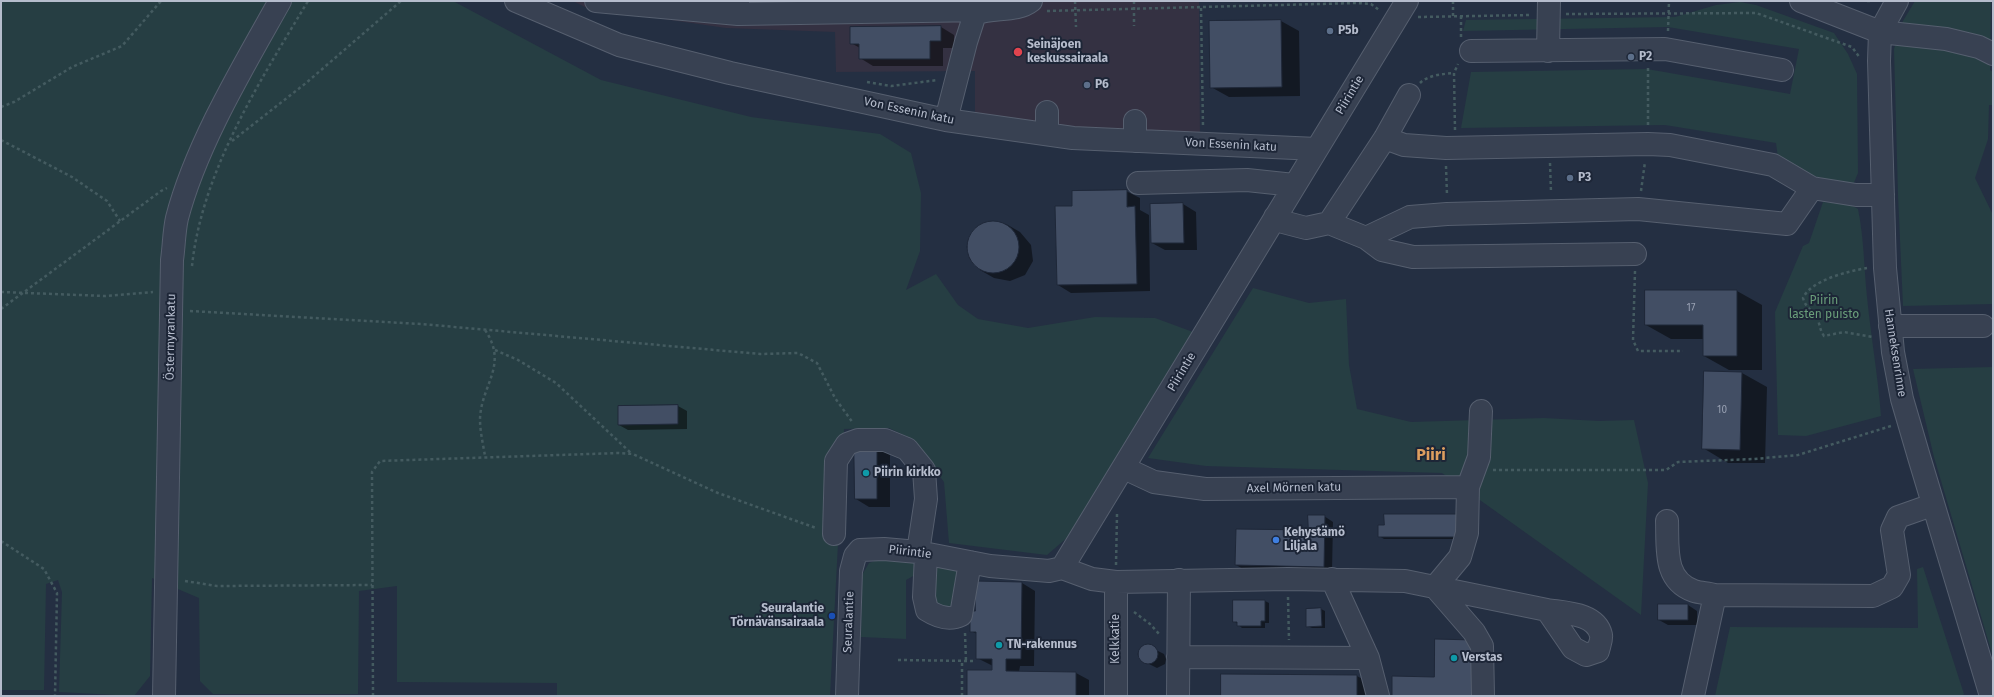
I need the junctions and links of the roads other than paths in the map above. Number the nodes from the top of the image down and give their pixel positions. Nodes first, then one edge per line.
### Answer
1 (280, 1) edge
2 (516, 1) edge
3 (596, 1) edge
4 (1549, 1) edge
5 (1801, 1) edge
6 (1897, 1) edge
7 (1036, 6) edge
8 (738, 8) edge
9 (1402, 9) edge
10 (983, 10) junction
11 (1880, 32) junction
12 (1548, 51) junction
13 (1993, 54) edge
14 (1466, 56) road end
15 (1782, 70) dead end
16 (1409, 95) road end
17 (1047, 112) dead end
18 (946, 120) junction
19 (1047, 134) junction
20 (1384, 138) junction
21 (1317, 149) junction
22 (1138, 183) dead end
23 (1294, 185) junction
24 (1812, 188) junction
25 (1883, 195) junction
26 (1275, 217) junction
27 (1329, 223) junction
28 (1366, 238) junction
29 (1635, 254) dead end
30 (1983, 326) dead end
31 (1884, 332) junction
32 (1481, 411) dead end
33 (1124, 468) junction
34 (1471, 478) junction
35 (1932, 505) junction
36 (1667, 522) dead end
37 (834, 534) road end
38 (860, 550) joint
39 (922, 553) junction
40 (970, 562) junction
41 (1062, 568) junction
42 (1332, 579) junction
43 (1179, 580) junction
44 (1435, 586) junction
45 (1116, 590) junction
46 (1715, 595) junction
47 (1547, 610) dead end
48 (1178, 657) junction
49 (1368, 658) junction
50 (164, 696) edge
51 (847, 696) edge
52 (1116, 696) edge
53 (1178, 696) edge
54 (1378, 696) edge
55 (1483, 696) edge
56 (1693, 696) edge
57 (1991, 696) edge

1 - 50 street, Östermyrankatu
2 - 18 street, Von Essenin katu
3 - 8 street
4 - 12 street
5 - 11 street
6 - 11 street, Hanneksenrinne
7 - 10 street
8 - 10 street
9 - 21 street, Piirintie
10 - 18 street
11 - 13 street
11 - 25 street, Hanneksenrinne
12 - 14 street
12 - 15 street
16 - 20 street
17 - 19 street
18 - 19 street, Von Essenin katu
19 - 21 street, Von Essenin katu
20 - 24 street
20 - 27 street
21 - 23 street, Piirintie
22 - 23 street
23 - 26 street, Piirintie
24 - 25 street
24 - 28 street
25 - 31 street, Hanneksenrinne
26 - 27 street
26 - 33 street, Piirintie
27 - 28 street
28 - 29 street
30 - 31 street
31 - 35 street, Hanneksenrinne
32 - 34 street
33 - 34 street, Axel Mörnen katu
33 - 41 street, Piirintie
34 - 44 street
35 - 46 street
35 - 57 street, Hanneksenrinne
36 - 46 street
37 - 39 street
38 - 39 street, Piirintie
38 - 51 street, Seuralantie
39 - 40 street, Piirintie
39 - 40 street
40 - 41 street, Piirintie
41 - 45 street
42 - 43 street
42 - 44 street
42 - 49 street
43 - 45 street
43 - 48 street
44 - 47 street
44 - 55 street
45 - 52 street, Kelkkatie
46 - 56 street
48 - 49 street
48 - 53 street
49 - 54 street

